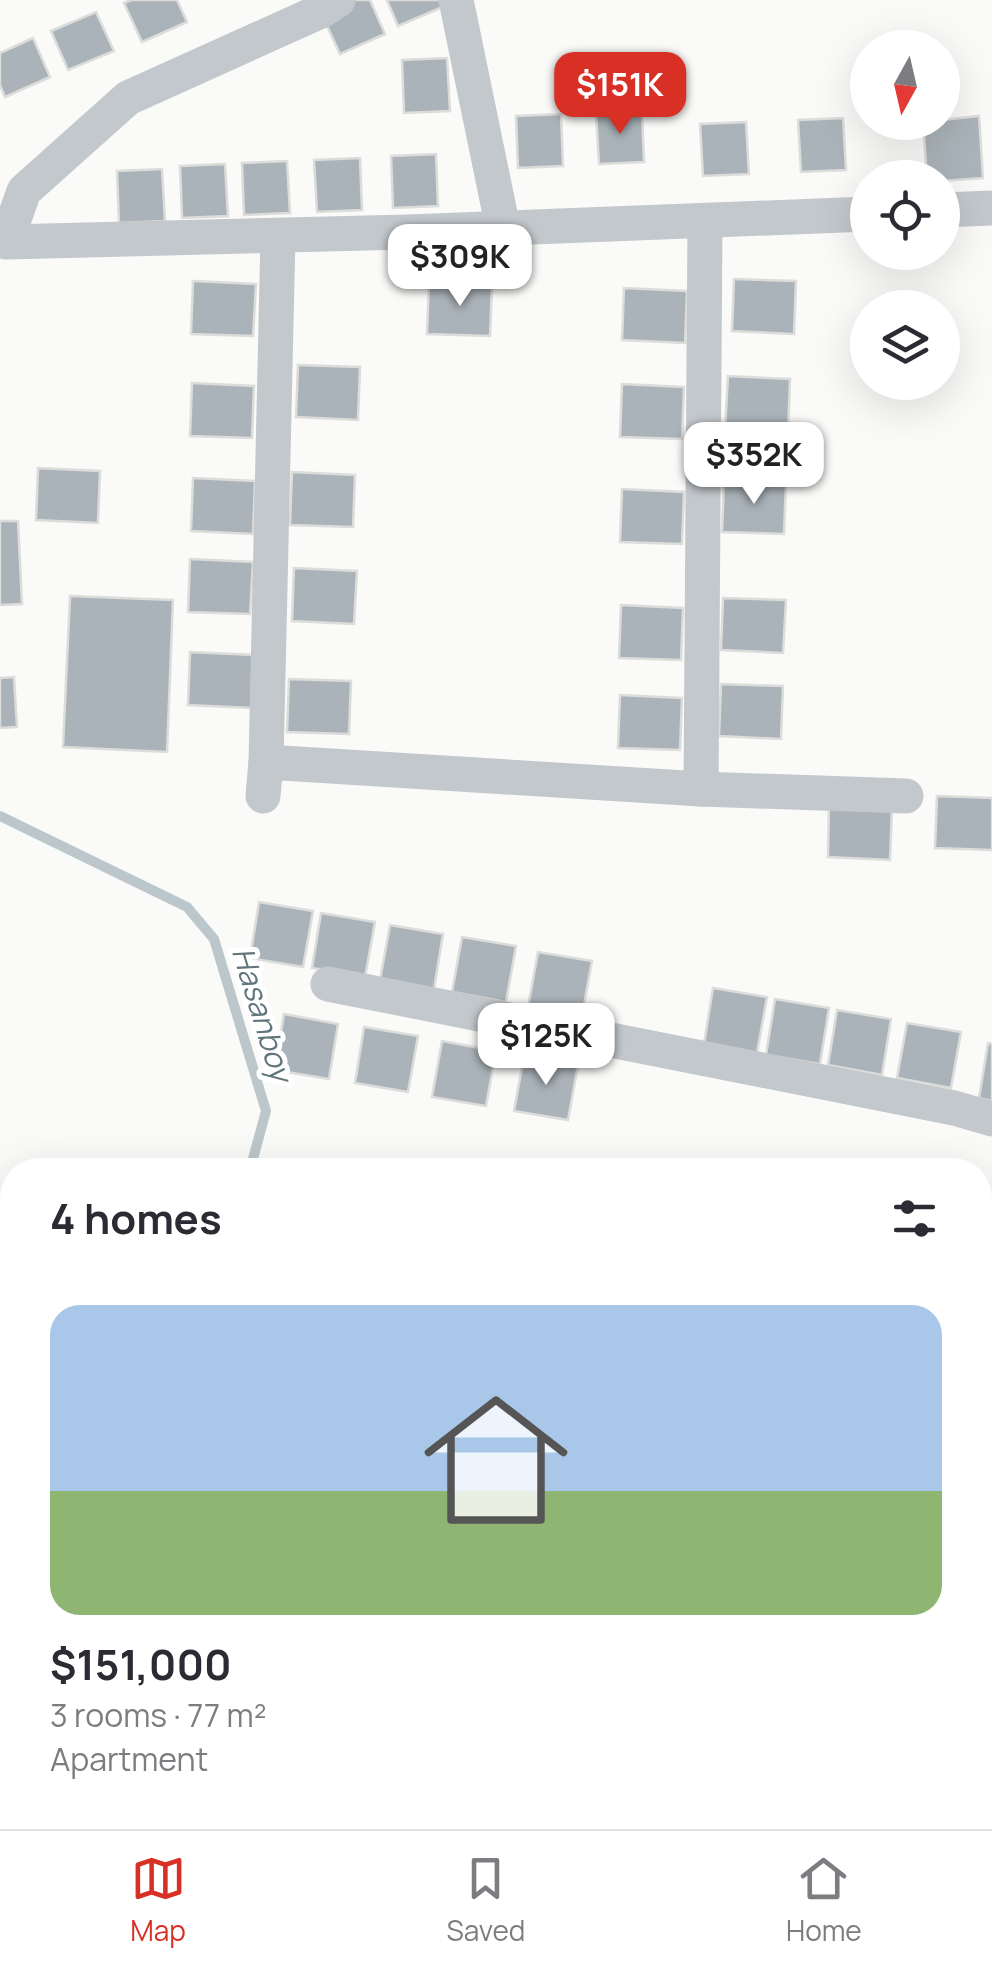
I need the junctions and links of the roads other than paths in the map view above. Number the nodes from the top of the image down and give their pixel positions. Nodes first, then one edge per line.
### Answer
1 (338, 0) edge
2 (456, 0) edge
3 (992, 208) edge
4 (960, 209) edge
5 (850, 215) edge
6 (705, 223) junction
7 (503, 228) junction
8 (278, 236) junction
9 (701, 789) junction
10 (906, 796) dead end
11 (328, 984) dead end
12 (992, 1118) edge

1 - 8 street
2 - 7 street
3 - 4 street
5 - 6 street
6 - 7 street
6 - 9 street
7 - 8 street
8 - 9 street
9 - 10 street
11 - 12 street

